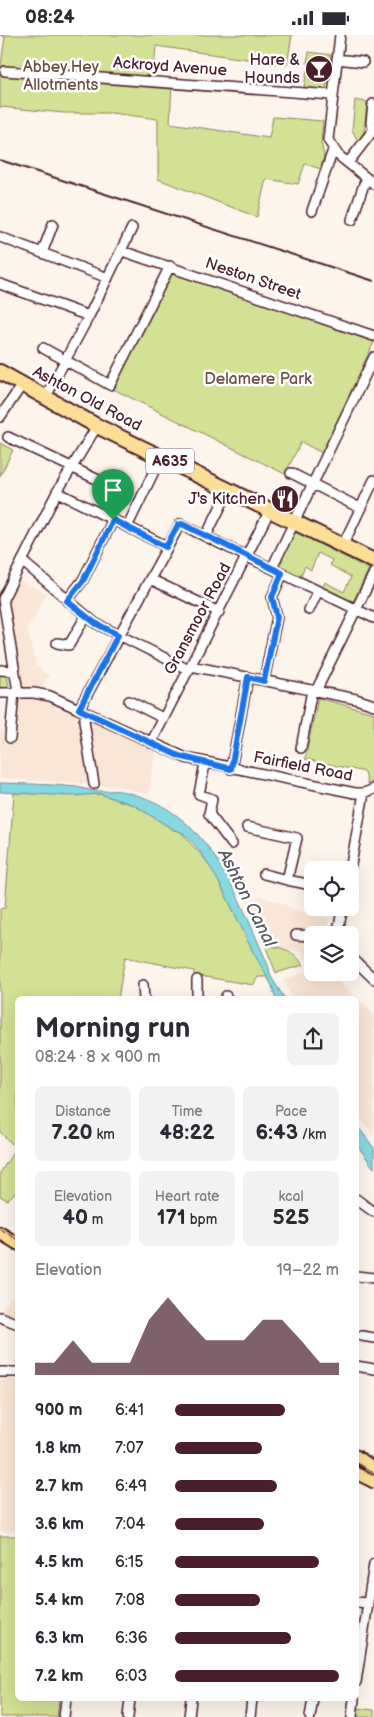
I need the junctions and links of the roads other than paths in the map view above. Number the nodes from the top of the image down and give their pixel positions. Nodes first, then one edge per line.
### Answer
1 (340, 35) edge
2 (337, 59) junction
3 (363, 63) dead end
4 (5, 71) dead end
5 (332, 95) junction
6 (373, 104) edge
7 (374, 129) edge
8 (333, 150) junction
9 (348, 163) junction
10 (371, 182) edge
11 (312, 211) dead end
12 (352, 220) dead end
13 (53, 224) dead end
14 (132, 228) dead end
15 (0, 237) edge
16 (122, 251) junction
17 (42, 253) junction
18 (170, 266) junction
19 (108, 278) junction
20 (0, 284) edge
21 (90, 316) junction
22 (374, 336) edge
23 (43, 347) dead end
24 (64, 360) junction
25 (374, 360) edge
26 (0, 372) edge
27 (22, 385) junction
28 (45, 398) junction
29 (0, 417) edge
30 (97, 426) junction
31 (8, 437) dead end
32 (161, 457) junction
33 (71, 468) junction
34 (291, 473) dead end
35 (116, 477) dead end
36 (312, 484) junction
37 (373, 484) edge
38 (229, 490) junction
39 (57, 492) junction
40 (360, 508) junction
41 (270, 510) junction
42 (113, 520) junction
43 (294, 521) junction
44 (127, 527) junction
45 (206, 535) junction
46 (343, 545) junction
47 (166, 547) junction
48 (247, 556) junction
49 (22, 561) junction
50 (374, 561) edge
51 (272, 568) junction
52 (282, 573) junction
53 (374, 573) edge
54 (150, 579) junction
55 (318, 591) junction
56 (67, 601) junction
57 (355, 609) junction
58 (309, 610) dead end
59 (219, 613) junction
60 (86, 616) junction
61 (374, 618) edge
62 (3, 625) edge
63 (118, 635) junction
64 (58, 643) dead end
65 (190, 668) junction
66 (0, 670) edge
67 (14, 671) junction
68 (248, 677) junction
69 (264, 681) junction
70 (314, 690) junction
71 (16, 692) junction
72 (0, 693) edge
73 (129, 701) dead end
74 (374, 705) edge
75 (83, 711) junction
76 (164, 717) junction
77 (10, 738) dead end
78 (151, 743) junction
79 (301, 748) dead end
80 (204, 763) junction
81 (231, 769) junction
82 (94, 785) dead end
83 (374, 789) edge
84 (364, 793) junction
85 (247, 827) dead end
86 (232, 844) dead end
87 (352, 861) edge
88 (264, 874) dead end
89 (287, 880) junction
90 (304, 883) edge
91 (296, 935) dead end
92 (304, 936) edge
93 (359, 965) edge
94 (374, 979) edge
95 (197, 980) dead end
96 (143, 985) dead end
97 (144, 996) edge
98 (197, 996) edge
99 (359, 1201) edge
100 (374, 1212) edge
101 (0, 1233) edge
102 (15, 1242) edge
103 (359, 1276) edge
104 (374, 1278) edge
105 (0, 1317) edge
106 (15, 1323) edge
107 (362, 1336) dead end
108 (374, 1338) edge
109 (359, 1367) edge
110 (374, 1369) edge
111 (0, 1372) edge
112 (15, 1372) edge
113 (359, 1458) edge
114 (374, 1468) edge
115 (359, 1474) edge
116 (374, 1482) edge
117 (374, 1564) edge
118 (359, 1602) edge
119 (368, 1603) junction
120 (370, 1619) edge
121 (359, 1668) edge
122 (66, 1701) edge
123 (130, 1701) edge
124 (191, 1701) edge
125 (252, 1701) edge
126 (313, 1701) edge
127 (354, 1701) edge
128 (64, 1717) edge
129 (128, 1717) edge
130 (189, 1717) edge
131 (250, 1717) edge
132 (310, 1717) edge
133 (352, 1717) edge

1 - 2 street
2 - 3 street
2 - 5 street
4 - 5 street, Ackroyd Avenue
5 - 8 street
6 - 7 street
7 - 9 street
8 - 9 street
8 - 11 street
9 - 10 street
10 - 12 street
13 - 17 street
14 - 16 street
15 - 17 street
16 - 18 street, Neston Street
16 - 19 street
17 - 19 street
18 - 22 street, Neston Street
18 - 24 street
19 - 21 street
20 - 21 street
21 - 24 street
23 - 24 street
24 - 28 street
25 - 36 street
26 - 27 highway, Ashton Old Road / A635
27 - 28 highway, Ashton Old Road / A635
27 - 29 street
28 - 30 highway, Ashton Old Road / A635
30 - 32 highway, Ashton Old Road / A635
30 - 33 street
31 - 33 street
32 - 38 highway, Ashton Old Road / A635
32 - 44 street
33 - 35 street
33 - 39 street
34 - 36 street
36 - 40 street
36 - 43 street
37 - 40 street
38 - 41 highway, Ashton Old Road / A635
38 - 45 street
39 - 42 street
39 - 49 street
40 - 46 street
41 - 43 highway, Ashton Old Road / A635
41 - 48 street, Gransmoor Road
42 - 44 street
42 - 56 street
43 - 46 highway, Ashton Old Road / A635
43 - 51 street
44 - 47 street
45 - 47 street
45 - 48 street
46 - 50 highway, Ashton Old Road / A635
47 - 54 street
48 - 51 street
48 - 59 street, Gransmoor Road
49 - 56 street
49 - 62 street
51 - 52 street
52 - 55 street
52 - 69 street
53 - 57 street
54 - 59 street
54 - 63 street
55 - 57 street
55 - 58 street
56 - 60 street
57 - 61 street
57 - 70 street
59 - 65 street, Gransmoor Road
60 - 63 street
60 - 64 street
62 - 67 street
63 - 65 street
63 - 75 street
65 - 68 street
65 - 76 street, Gransmoor Road
66 - 67 street
67 - 71 street
68 - 69 street
68 - 81 street
69 - 70 street
70 - 74 street
70 - 79 street
71 - 72 street, Fairfield Road
71 - 75 street, Fairfield Road
71 - 77 street
73 - 76 street
75 - 78 street, Fairfield Road
75 - 82 street
76 - 78 street, Gransmoor Road
78 - 80 street, Fairfield Road
80 - 81 street, Fairfield Road
80 - 86 street
81 - 84 street, Fairfield Road
83 - 84 street, Fairfield Road
84 - 87 street
85 - 89 street
88 - 89 street
89 - 90 street
91 - 92 street
93 - 94 street
95 - 98 street
96 - 97 street
99 - 100 street
101 - 102 main road
103 - 104 street
105 - 106 street
107 - 108 street
109 - 110 street
111 - 112 street
113 - 114 main road
115 - 116 main road
117 - 119 street
118 - 119 street
119 - 120 street
120 - 121 street
122 - 128 street
123 - 129 street
124 - 130 street
125 - 131 street
126 - 132 street
127 - 133 street

